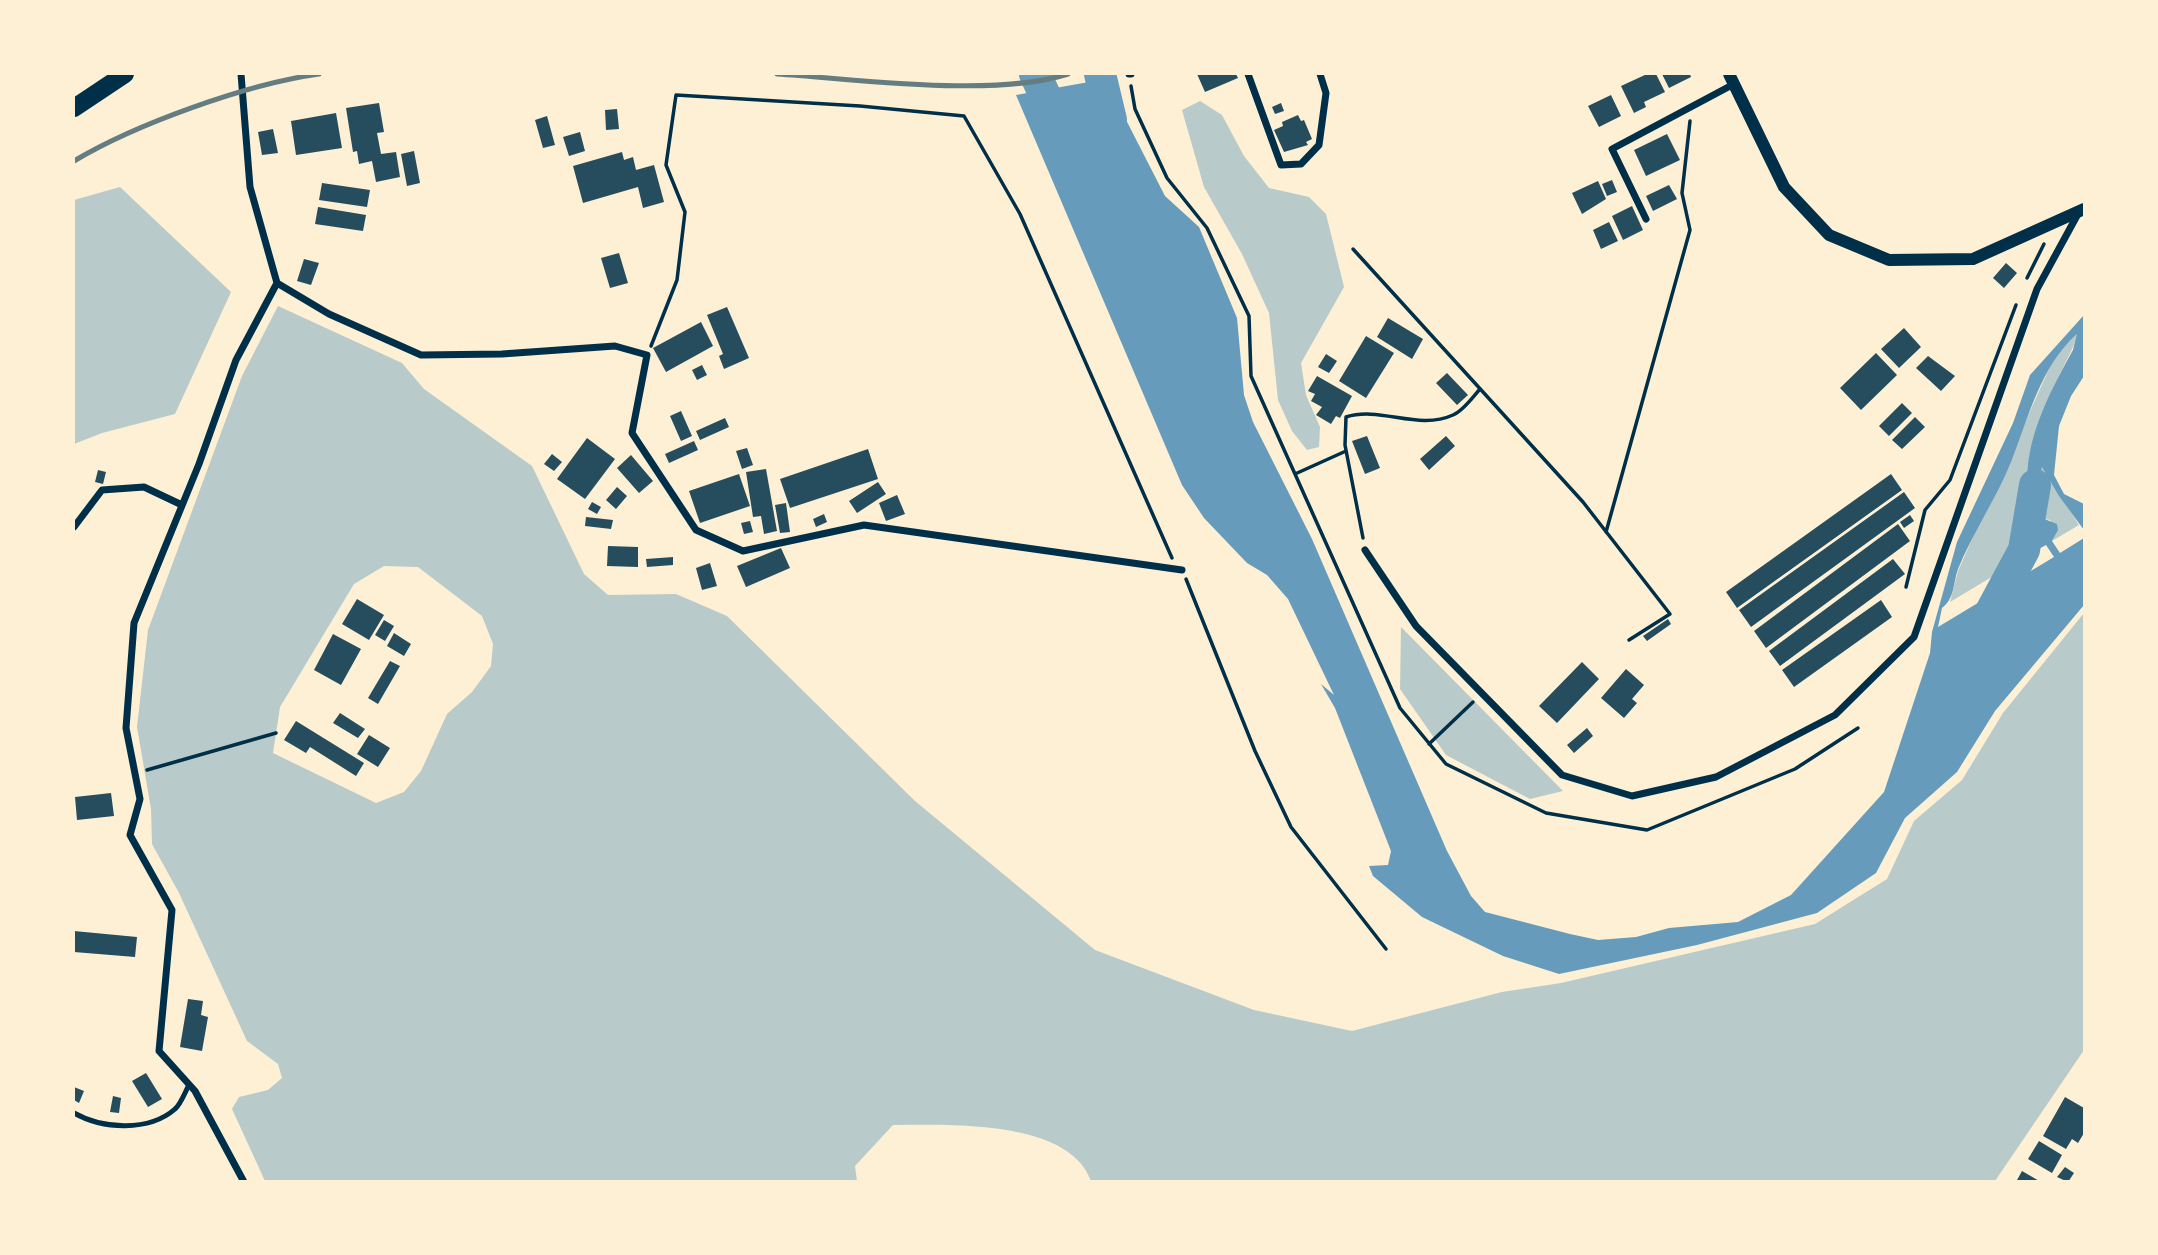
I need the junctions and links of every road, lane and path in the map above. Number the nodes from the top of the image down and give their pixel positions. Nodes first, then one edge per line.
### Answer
1 (125, 74) edge
2 (241, 74) edge
3 (1130, 74) edge
4 (1248, 74) edge
5 (1320, 74) edge
6 (1732, 79) edge
7 (1692, 107) junction
8 (74, 108) edge
9 (2082, 211) edge
10 (1646, 219) dead end
11 (2057, 222) junction
12 (1353, 249) dead end
13 (277, 283) junction
14 (2025, 283) dead end
15 (2021, 294) dead end
16 (648, 355) junction
17 (1480, 389) junction
18 (1346, 452) junction
19 (1295, 474) junction
20 (182, 505) junction
21 (74, 527) edge
22 (1606, 532) junction
23 (1365, 550) joint
24 (1180, 570) junction
25 (1906, 587) dead end
26 (1629, 640) dead end
27 (1483, 692) junction
28 (1858, 728) dead end
29 (276, 733) dead end
30 (1429, 744) junction
31 (135, 773) junction
32 (1386, 949) dead end
33 (189, 1085) junction
34 (74, 1113) edge
35 (244, 1181) edge

1 - 8 highway
2 - 13 street
3 - 19 path
4 - 5 street
6 - 7 street
6 - 11 street
7 - 10 street
7 - 22 path
9 - 11 street
9 - 27 street
11 - 14 path
12 - 17 path
13 - 16 street
13 - 20 street
15 - 25 path
16 - 24 street
16 - 24 path
17 - 18 path
17 - 22 path
18 - 19 path
18 - 23 path
19 - 30 path
20 - 21 street
20 - 31 street
22 - 26 path
23 - 27 street
24 - 32 path
27 - 30 path
28 - 30 path
29 - 31 path
31 - 33 street
33 - 34 lane
33 - 35 street

